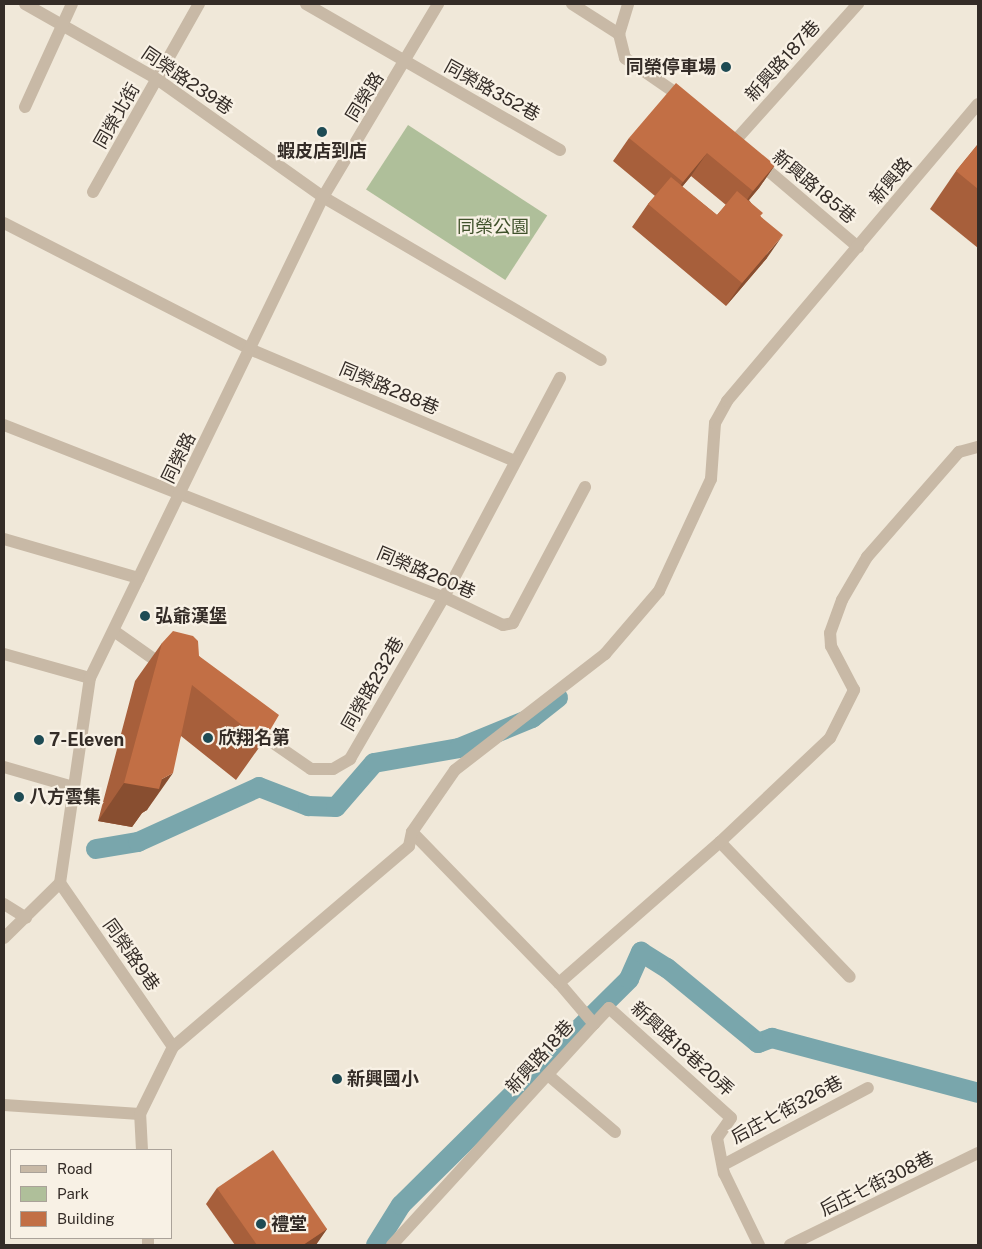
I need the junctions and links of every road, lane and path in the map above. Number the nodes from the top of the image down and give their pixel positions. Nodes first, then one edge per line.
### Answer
1 (26, 4) edge
2 (72, 4) edge
3 (198, 4) edge
4 (306, 4) edge
5 (438, 4) edge
6 (572, 4) edge
7 (628, 4) edge
8 (858, 4) edge
9 (61, 24) junction
10 (619, 34) junction
11 (406, 63) junction
12 (157, 79) junction
13 (978, 104) edge
14 (692, 106) edge
15 (25, 107) dead end
16 (720, 130) edge
17 (734, 142) junction
18 (560, 150) dead end
19 (93, 192) dead end
20 (323, 197) junction
21 (4, 223) edge
22 (858, 247) junction
23 (252, 350) junction
24 (601, 360) dead end
25 (560, 378) dead end
26 (4, 425) edge
27 (978, 446) edge
28 (513, 460) junction
29 (585, 487) dead end
30 (181, 494) junction
31 (4, 539) edge
32 (138, 578) junction
33 (444, 597) junction
34 (114, 631) junction
35 (4, 654) edge
36 (177, 676) edge
37 (90, 678) junction
38 (240, 720) edge
39 (4, 767) edge
40 (73, 788) junction
41 (412, 832) junction
42 (720, 842) junction
43 (60, 884) junction
44 (4, 904) edge
45 (26, 918) junction
46 (4, 938) edge
47 (850, 977) dead end
48 (559, 983) junction
49 (594, 1024) junction
50 (173, 1047) junction
51 (548, 1076) junction
52 (868, 1088) dead end
53 (4, 1105) edge
54 (140, 1114) junction
55 (615, 1132) dead end
56 (142, 1149) edge
57 (978, 1153) edge
58 (723, 1165) junction
59 (392, 1245) edge
60 (758, 1245) edge
61 (790, 1245) edge

1 - 9 street, 同榮路239巷
2 - 9 street
3 - 12 street, 同榮北街
4 - 11 street, 同榮路352巷
5 - 11 street, 同榮路
6 - 10 street
7 - 10 street
8 - 17 street, 新興路187巷
9 - 12 street, 同榮路239巷
9 - 15 street
10 - 14 street
11 - 18 street, 同榮路352巷
11 - 20 street, 同榮路
12 - 19 street, 同榮北街
12 - 20 street, 同榮路239巷
13 - 22 street, 新興路
16 - 17 street, 新興路185巷
17 - 22 street, 新興路185巷
20 - 23 street, 同榮路
20 - 24 street, 同榮路239巷
21 - 23 street, 同榮路288巷
22 - 41 street, 新興路
23 - 28 street, 同榮路288巷
23 - 30 street, 同榮路
25 - 28 street, 同榮路232巷
26 - 30 street, 同榮路260巷
27 - 42 street
28 - 33 street, 同榮路232巷
29 - 33 street, 同榮路260巷
30 - 32 street, 同榮路
30 - 33 street, 同榮路260巷
31 - 32 street
32 - 34 street, 同榮路
33 - 38 street, 同榮路232巷
34 - 36 street
34 - 37 street, 同榮路
35 - 37 street
37 - 40 street, 同榮路
39 - 40 street
40 - 43 street, 同榮路
41 - 48 street, 新興路18巷
41 - 50 street, 新興路
42 - 47 street
42 - 48 street
43 - 45 street
43 - 50 street, 同榮路9巷
44 - 45 street
45 - 46 street
48 - 49 street, 新興路18巷
49 - 51 street, 新興路18巷
49 - 58 street, 新興路18巷20弄
50 - 54 street
51 - 55 street
51 - 59 street, 新興路18巷
52 - 58 street, 后庄七街326巷
53 - 54 street
54 - 56 street
57 - 61 street, 后庄七街308巷
58 - 60 street

